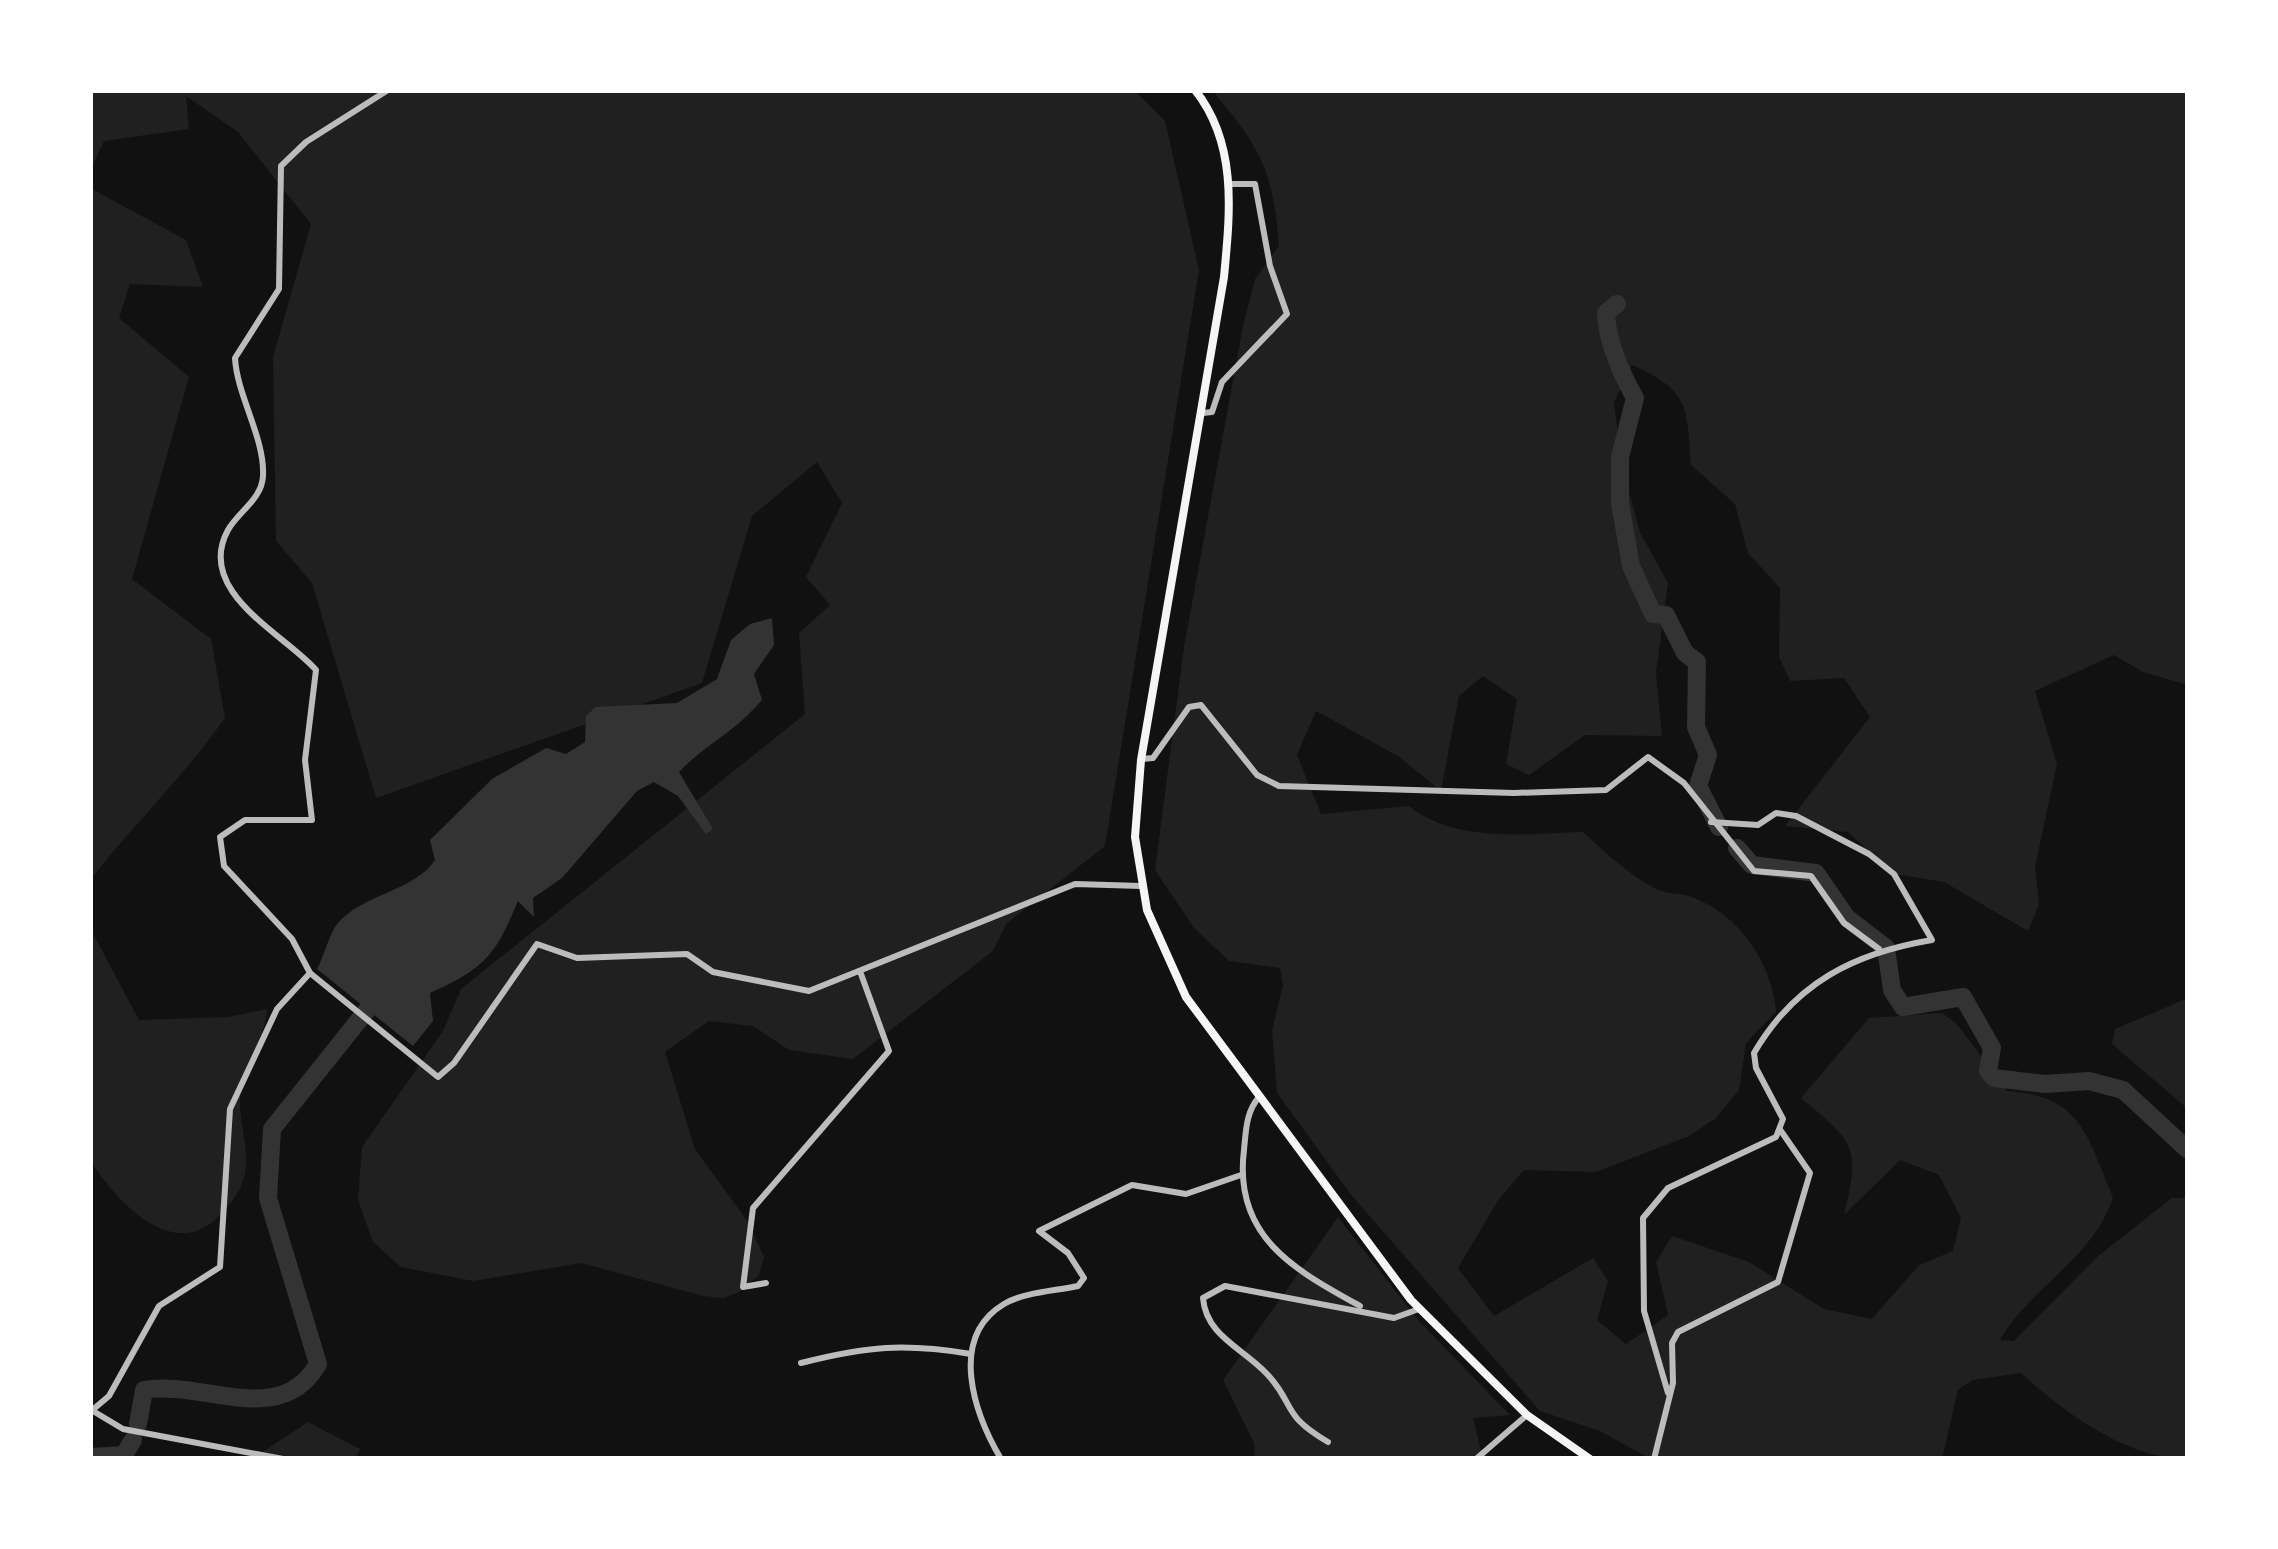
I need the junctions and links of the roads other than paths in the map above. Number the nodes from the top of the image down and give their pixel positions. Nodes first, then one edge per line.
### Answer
1 (388, 90) edge
2 (1195, 90) edge
3 (1229, 184) junction
4 (1203, 413) junction
5 (1142, 760) junction
6 (1711, 822) junction
7 (1141, 886) junction
8 (1883, 948) junction
9 (310, 973) junction
10 (862, 974) junction
11 (1260, 1095) junction
12 (1781, 1131) junction
13 (1241, 1175) junction
14 (766, 1283) dead end
15 (1419, 1309) junction
16 (1369, 1310) junction
17 (971, 1354) junction
18 (801, 1363) dead end
19 (1667, 1394) junction
20 (91, 1412) edge
21 (1527, 1415) junction
22 (1328, 1442) dead end
23 (284, 1459) edge
24 (1000, 1459) edge
25 (1476, 1459) edge
26 (1591, 1459) edge
27 (1654, 1459) edge

1 - 9 street
2 - 3 main road
3 - 4 main road
3 - 4 street
4 - 5 main road
5 - 6 street
5 - 7 main road
6 - 8 street
6 - 8 street
7 - 10 street
7 - 11 main road
8 - 12 street
9 - 10 street
9 - 20 street
10 - 14 street
11 - 13 street
11 - 15 main road
12 - 19 street
12 - 19 street
13 - 16 street
13 - 17 street
15 - 16 street
15 - 21 main road
16 - 22 street
17 - 18 street
17 - 24 street
19 - 27 street
20 - 23 street
21 - 25 street
21 - 26 main road

